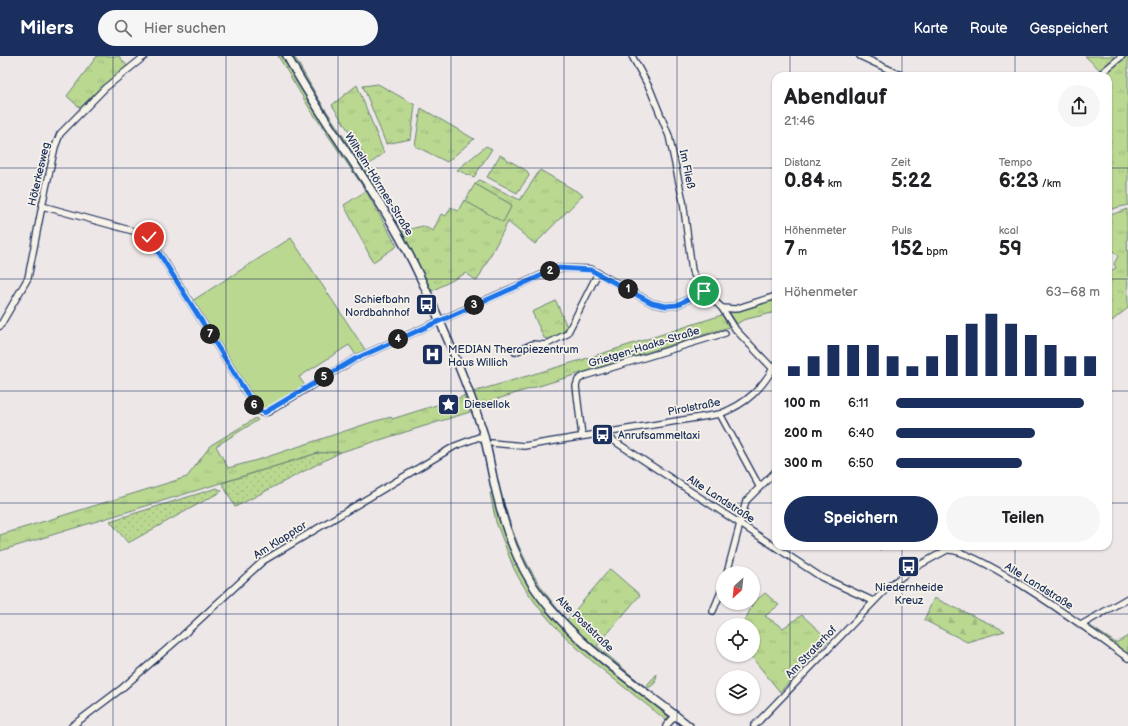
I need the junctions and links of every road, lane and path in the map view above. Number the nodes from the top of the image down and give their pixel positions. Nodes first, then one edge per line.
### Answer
1 (145, 56) edge
2 (287, 56) edge
3 (860, 56) edge
4 (1122, 56) edge
5 (633, 57) edge
6 (894, 72) edge
7 (1103, 72) edge
8 (42, 206) junction
9 (598, 273) junction
10 (704, 291) junction
11 (772, 297) edge
12 (722, 308) junction
13 (439, 321) junction
14 (0, 326) edge
15 (725, 333) dead end
16 (516, 352) dead end
17 (772, 366) edge
18 (772, 373) edge
19 (720, 414) junction
20 (602, 434) junction
21 (582, 436) junction
22 (485, 440) junction
23 (492, 443) dead end
24 (772, 475) edge
25 (759, 486) junction
26 (739, 523) junction
27 (772, 543) edge
28 (784, 550) edge
29 (944, 550) edge
30 (952, 550) edge
31 (729, 566) edge
32 (1128, 598) edge
33 (873, 601) junction
34 (716, 605) edge
35 (713, 611) dead end
36 (1081, 625) junction
37 (1128, 658) edge
38 (676, 715) junction
39 (763, 718) junction
40 (72, 726) edge
41 (666, 726) edge
42 (689, 726) edge
43 (754, 726) edge
44 (757, 726) edge

1 - 8 street, Höterkesweg
2 - 13 street, Wilhelm-Hörmes-Straße
3 - 6 street
4 - 7 street
5 - 10 street, Im Fließ
8 - 13 street
8 - 14 street, Höterkesweg
9 - 10 street
9 - 13 street
9 - 16 street
10 - 12 street, Im Fließ
11 - 12 street
12 - 17 street, Im Fließ
13 - 22 street, Wilhelm-Hörmes-Straße
15 - 21 street, Grietgen-Haaks-Straße
18 - 19 street, Pirolstraße
19 - 20 street, Pirolstraße
19 - 25 street
20 - 21 street
20 - 26 street, Alte Landstraße
21 - 23 street
22 - 38 street, Alte Poststraße
22 - 40 street, Am Klapptor
24 - 25 street
25 - 26 street
26 - 27 street, Alte Landstraße
26 - 31 street
28 - 33 street, Alte Landstraße
29 - 33 street, Alte Landstraße
30 - 36 street, Alte Landstraße
32 - 36 street
33 - 39 street, Am Straterhof
34 - 35 street
36 - 37 street, Alte Landstraße
38 - 41 street
38 - 42 street, Alte Poststraße
39 - 43 street, Am Straterhof
39 - 44 street, Am Straterhof

